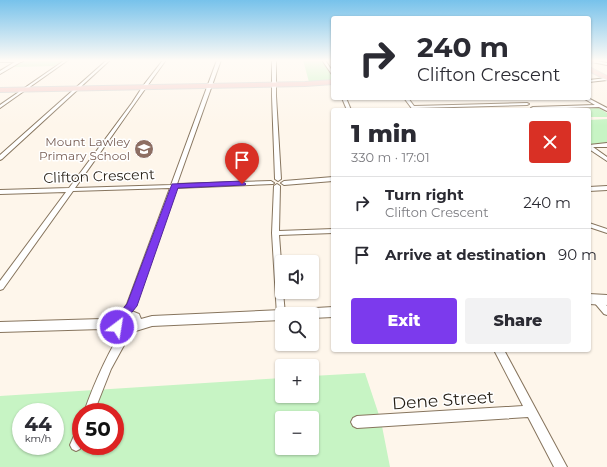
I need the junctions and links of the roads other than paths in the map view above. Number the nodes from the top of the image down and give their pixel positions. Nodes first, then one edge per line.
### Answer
1 (37, 82) edge
2 (85, 82) edge
3 (147, 82) edge
4 (211, 82) edge
5 (274, 82) edge
6 (331, 82) edge
7 (274, 85) junction
8 (209, 86) junction
9 (143, 87) junction
10 (77, 89) junction
11 (0, 90) edge
12 (25, 90) junction
13 (521, 100) edge
14 (588, 100) edge
15 (527, 104) junction
16 (599, 106) junction
17 (0, 107) edge
18 (437, 108) edge
19 (533, 108) edge
20 (556, 108) edge
21 (607, 110) edge
22 (607, 145) edge
23 (591, 146) edge
24 (591, 147) edge
25 (0, 158) edge
26 (607, 159) edge
27 (331, 179) edge
28 (278, 183) junction
29 (175, 186) junction
30 (607, 188) edge
31 (72, 189) junction
32 (591, 189) edge
33 (0, 192) edge
34 (591, 226) edge
35 (331, 231) edge
36 (607, 231) edge
37 (275, 233) junction
38 (0, 287) edge
39 (597, 299) edge
40 (281, 307) edge
41 (331, 312) edge
42 (607, 312) edge
43 (319, 313) edge
44 (275, 315) edge
45 (126, 320) junction
46 (0, 327) edge
47 (500, 352) edge
48 (92, 403) edge
49 (531, 411) junction
50 (357, 422) dead end
51 (561, 467) edge

1 - 12 street
2 - 10 street
3 - 9 street
4 - 8 street
5 - 7 street
6 - 7 main road
7 - 8 main road
7 - 28 street
8 - 9 main road
8 - 29 street
9 - 10 main road
9 - 31 street
10 - 12 main road
10 - 25 street
11 - 12 main road
12 - 17 street
13 - 15 street
14 - 16 street
15 - 18 street
15 - 19 street
16 - 20 street
16 - 21 street
22 - 23 street
24 - 26 street
27 - 28 street, Clifton Crescent
28 - 29 street, Clifton Crescent
28 - 37 street
29 - 31 street, Clifton Crescent
29 - 45 street
30 - 32 street
31 - 33 street, Clifton Crescent
31 - 38 street
34 - 36 street
35 - 37 street
37 - 40 street
39 - 42 street
41 - 43 main road
44 - 45 main road
45 - 46 main road
45 - 48 street
47 - 49 street
49 - 50 street, Dene Street
49 - 51 street

